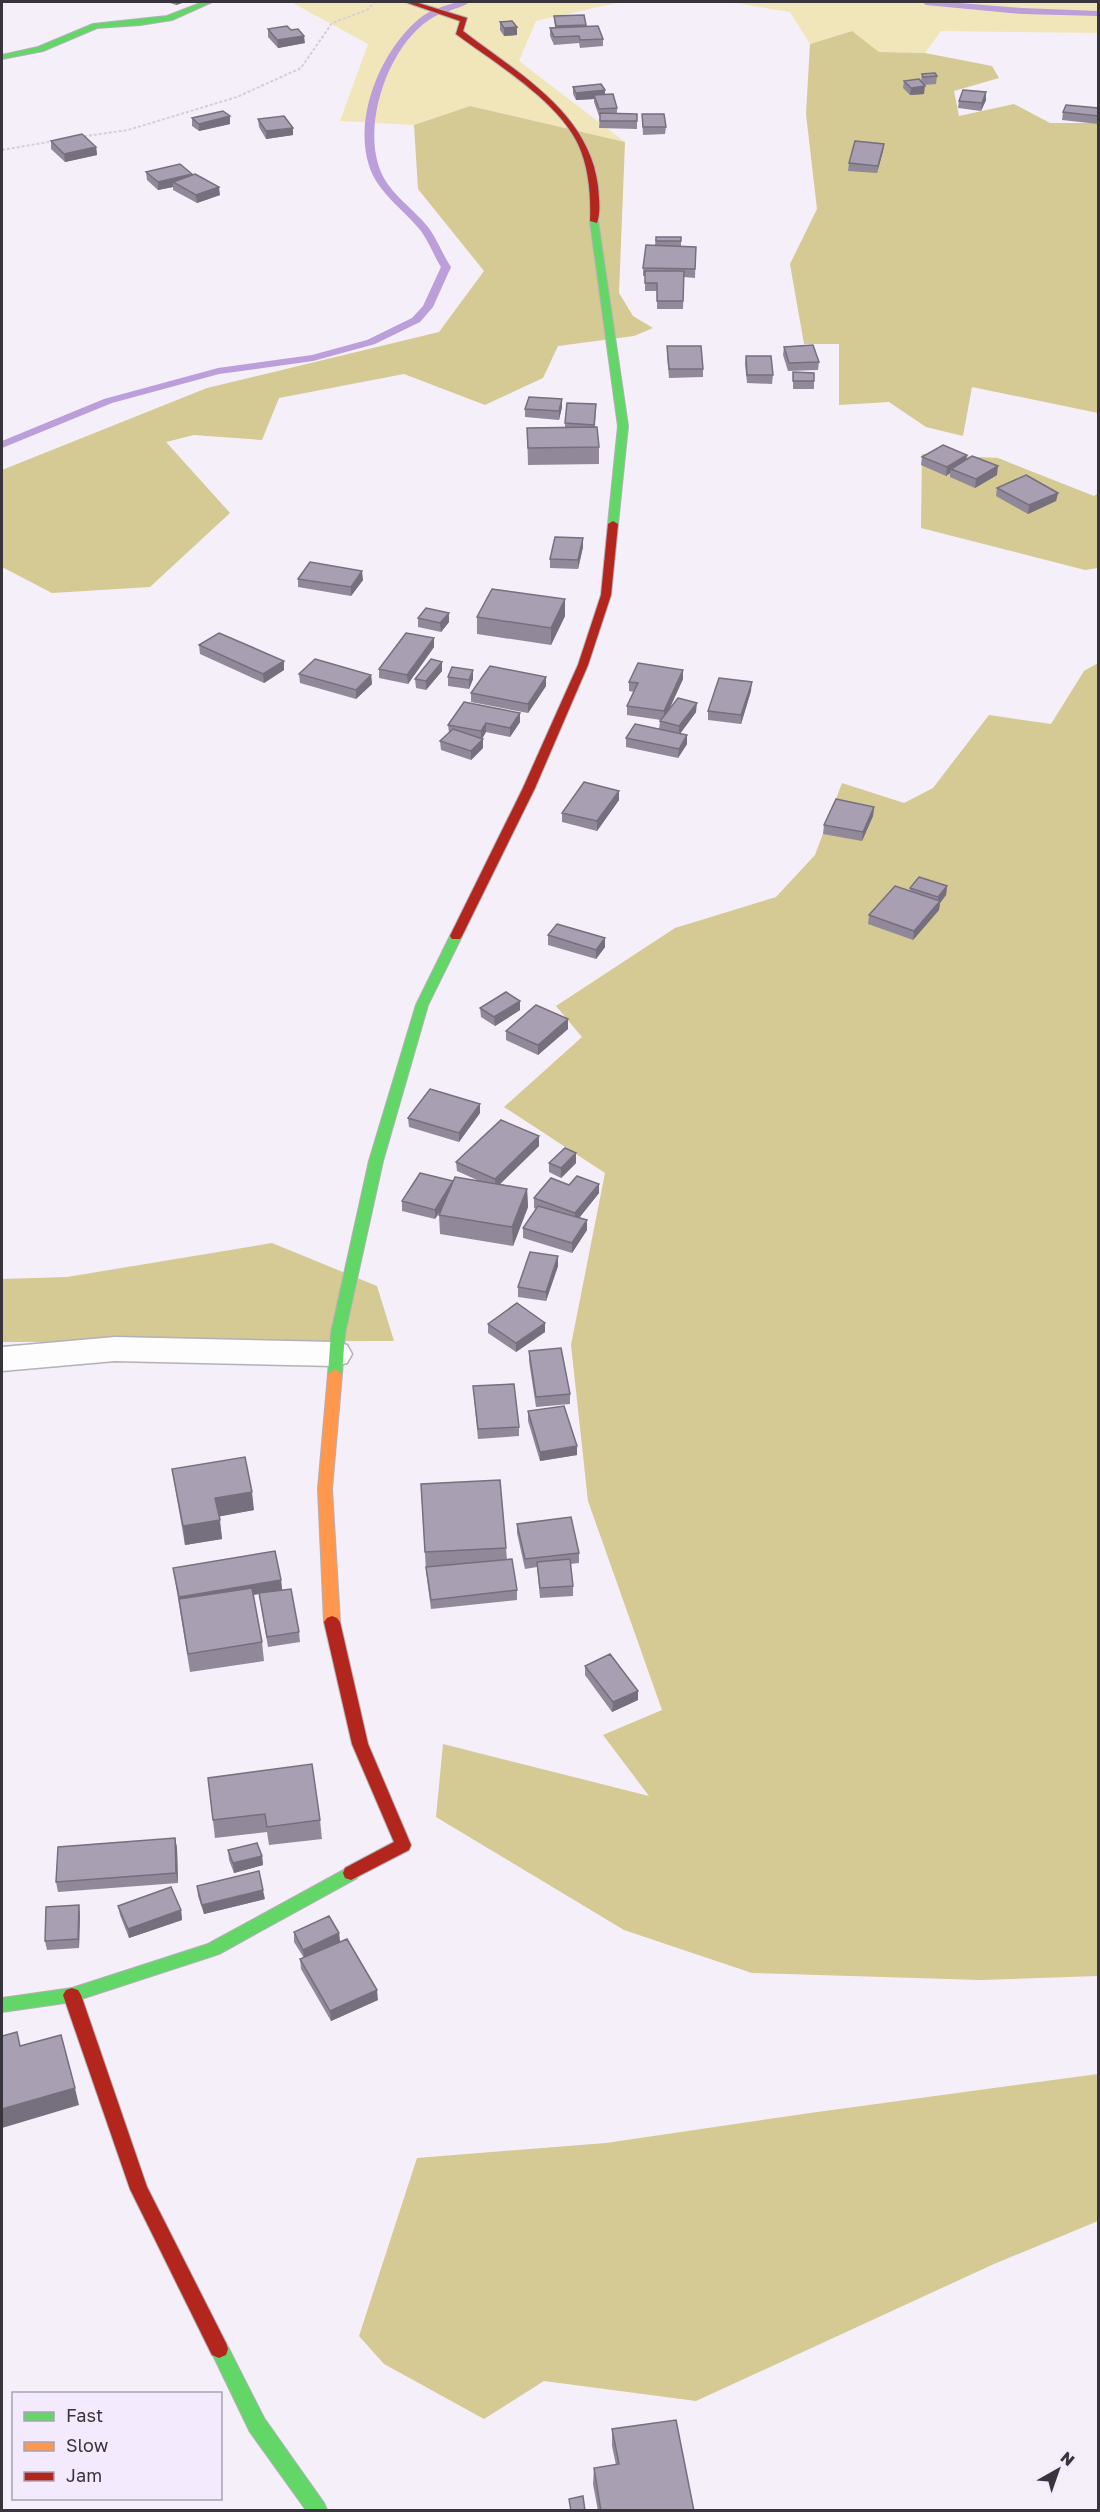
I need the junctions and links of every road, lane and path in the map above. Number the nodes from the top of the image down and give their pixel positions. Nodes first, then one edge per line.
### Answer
1 (208, 2) edge
2 (375, 2) edge
3 (409, 2) edge
4 (2, 57) edge
5 (72, 138) edge
6 (61, 140) edge
7 (2, 150) edge
8 (335, 1354) junction
9 (2, 1359) edge
10 (72, 1995) junction
11 (2, 2005) edge
12 (317, 2511) edge

1 - 4 street
2 - 5 path
3 - 8 street
6 - 7 path
8 - 9 street
8 - 10 street
10 - 11 street
10 - 12 street

